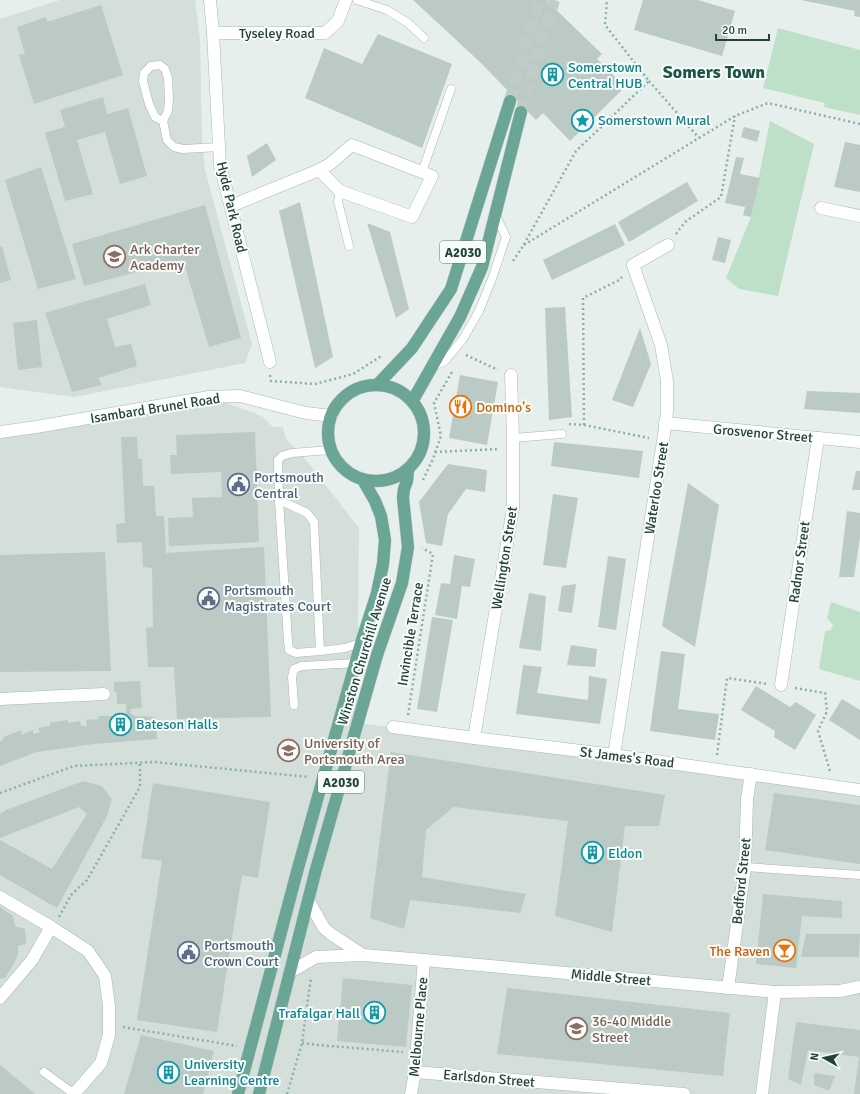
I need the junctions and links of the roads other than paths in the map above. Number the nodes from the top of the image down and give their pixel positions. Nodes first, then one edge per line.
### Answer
1 (210, 0) edge
2 (346, 0) edge
3 (357, 0) edge
4 (213, 33) junction
5 (424, 38) dead end
6 (451, 89) dead end
7 (510, 101) tunnel mouth
8 (521, 112) tunnel mouth
9 (163, 121) junction
10 (219, 147) junction
11 (319, 170) junction
12 (422, 172) junction
13 (340, 191) junction
14 (231, 206) junction
15 (821, 208) dead end
16 (860, 216) edge
17 (668, 245) road end
18 (349, 246) dead end
19 (270, 362) dead end
20 (511, 376) road end
21 (378, 384) junction
22 (412, 400) junction
23 (332, 416) junction
24 (666, 423) junction
25 (0, 432) edge
26 (562, 434) road end
27 (818, 438) junction
28 (860, 442) edge
29 (513, 443) junction
30 (330, 450) junction
31 (408, 470) junction
32 (363, 480) junction
33 (278, 500) junction
34 (361, 643) junction
35 (320, 651) junction
36 (356, 663) junction
37 (781, 685) road end
38 (104, 694) dead end
39 (0, 699) edge
40 (294, 705) dead end
41 (393, 727) dead end
42 (474, 738) junction
43 (614, 755) junction
44 (751, 774) junction
45 (860, 790) edge
46 (744, 867) junction
47 (860, 875) edge
48 (0, 897) edge
49 (308, 900) junction
50 (52, 928) junction
51 (362, 955) junction
52 (424, 960) junction
53 (290, 972) junction
54 (860, 987) edge
55 (728, 988) junction
56 (775, 992) junction
57 (0, 998) edge
58 (44, 1072) dead end
59 (415, 1072) junction
60 (74, 1094) edge
61 (238, 1094) edge
62 (259, 1094) edge
63 (411, 1094) edge
64 (684, 1094) edge
65 (762, 1094) edge

1 - 4 street, Hyde Park Road
2 - 4 street, Tyseley Road
3 - 5 lane
4 - 10 street, Hyde Park Road
6 - 12 lane
7 - 21 main road, A2030
8 - 22 main road, A2030
9 - 9 lane
9 - 10 lane
10 - 14 street, Hyde Park Road
11 - 12 street
11 - 13 street
11 - 14 street
12 - 13 street
13 - 18 lane
14 - 19 street, Hyde Park Road
15 - 16 street
17 - 24 street, Waterloo Street
20 - 29 street, Wellington Street
21 - 22 main road
21 - 23 main road
22 - 31 main road
23 - 25 street, Isambard Brunel Road
23 - 30 main road
24 - 27 street, Grosvenor Street
24 - 43 street, Waterloo Street
26 - 29 lane
27 - 28 street, Grosvenor Street
27 - 37 street, Radnor Street
29 - 42 street, Wellington Street
30 - 32 main road
30 - 33 lane
31 - 32 main road
31 - 49 main road, Winston Churchill Avenue / A2030
32 - 34 main road, Winston Churchill Avenue / A2030
33 - 35 lane
33 - 35 lane
34 - 35 lane
34 - 36 main road, Winston Churchill Avenue / A2030
36 - 40 lane
36 - 61 main road, Winston Churchill Avenue / A2030
38 - 39 street
41 - 42 street, St James's Road
42 - 43 street, St James's Road
43 - 44 street, St James's Road
44 - 45 street, St James's Road
44 - 46 street, Bedford Street
46 - 47 lane
46 - 55 street, Bedford Street
48 - 50 street
49 - 51 street, Middle Street
49 - 53 main road, Winston Churchill Avenue / A2030
50 - 57 street
50 - 60 street
51 - 52 street, Middle Street
51 - 53 street, Middle Street
52 - 55 street, Middle Street
52 - 59 street, Melbourne Place
53 - 62 main road, Winston Churchill Avenue / A2030
54 - 56 street, Middle Street
55 - 56 street, Middle Street
56 - 65 street
58 - 60 lane
59 - 63 street, Melbourne Place
59 - 64 street, Earlsdon Street

